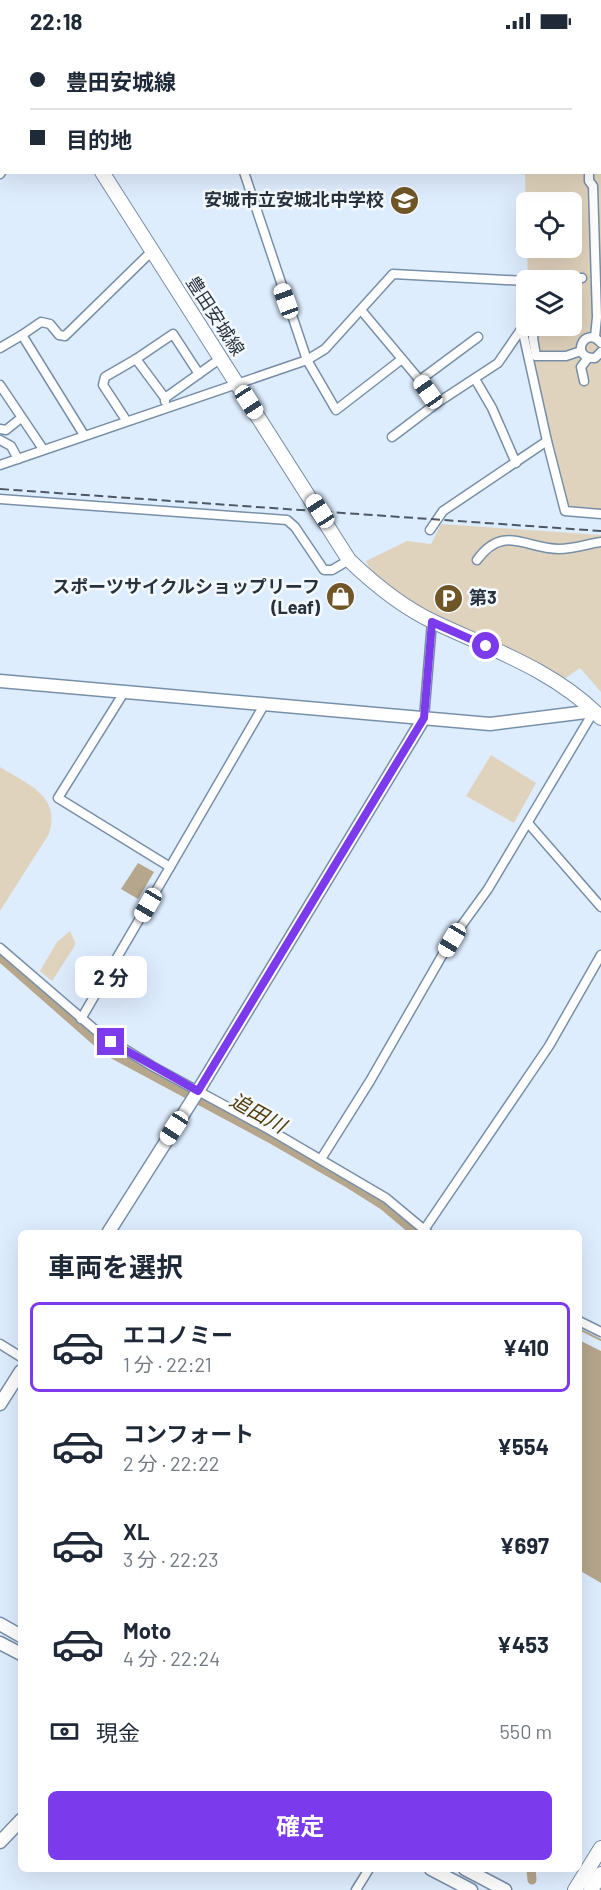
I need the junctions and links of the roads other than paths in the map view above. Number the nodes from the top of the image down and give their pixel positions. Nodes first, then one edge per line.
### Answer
1 (103, 174) edge
2 (245, 174) edge
3 (589, 174) edge
4 (152, 251) junction
5 (516, 281) edge
6 (361, 310) junction
7 (22, 336) junction
8 (517, 336) edge
9 (524, 336) edge
10 (533, 336) edge
11 (478, 337) dead end
12 (598, 340) edge
13 (0, 348) edge
14 (581, 351) junction
15 (601, 352) edge
16 (221, 358) junction
17 (588, 358) junction
18 (136, 359) junction
19 (402, 359) junction
20 (307, 360) junction
21 (199, 374) junction
22 (475, 379) junction
23 (420, 380) junction
24 (584, 381) dead end
25 (238, 384) junction
26 (0, 385) edge
27 (166, 403) junction
28 (437, 404) junction
29 (21, 417) junction
30 (126, 420) junction
31 (0, 429) edge
32 (84, 435) junction
33 (392, 437) dead end
34 (0, 440) edge
35 (547, 441) junction
36 (43, 449) junction
37 (18, 459) junction
38 (516, 463) junction
39 (0, 465) edge
40 (0, 499) edge
41 (601, 514) edge
42 (430, 530) dead end
43 (601, 542) edge
44 (349, 560) junction
45 (477, 560) dead end
46 (432, 622) junction
47 (0, 681) edge
48 (123, 694) junction
49 (264, 705) junction
50 (598, 714) edge
51 (424, 718) junction
52 (528, 823) junction
53 (170, 867) junction
54 (601, 907) edge
55 (0, 948) edge
56 (601, 955) edge
57 (81, 1019) junction
58 (195, 1095) junction
59 (321, 1159) junction
60 (110, 1230) edge
61 (424, 1230) edge
62 (427, 1230) edge
63 (582, 1322) edge
64 (601, 1332) edge
65 (0, 1344) edge
66 (18, 1355) edge
67 (18, 1376) edge
68 (0, 1404) edge
69 (0, 1624) edge
70 (18, 1634) edge
71 (0, 1642) edge
72 (18, 1652) edge
73 (18, 1823) edge
74 (0, 1842) edge
75 (601, 1848) edge
76 (367, 1872) edge
77 (437, 1872) edge
78 (471, 1872) edge
79 (601, 1874) edge
80 (356, 1890) edge
81 (471, 1890) edge
82 (505, 1890) edge
83 (575, 1890) edge
84 (591, 1890) edge

1 - 4 main road, 豊田安城線
2 - 20 street
3 - 12 street
4 - 7 street
4 - 16 main road, 豊田安城線
5 - 6 street
6 - 19 street
6 - 20 street
7 - 13 street
7 - 32 street
8 - 22 street
9 - 35 street
10 - 14 street
11 - 23 street
12 - 14 street
14 - 17 street
15 - 17 street
16 - 21 street
16 - 25 main road, 豊田安城線
17 - 24 street
18 - 21 street
18 - 27 street
18 - 30 street
19 - 20 street
19 - 23 street
20 - 25 street
21 - 27 street
22 - 28 street
22 - 38 street
23 - 28 street
25 - 27 street
25 - 44 main road, 豊田安城線
26 - 29 street
27 - 30 street
28 - 33 street
29 - 31 street
29 - 36 street
30 - 32 street
32 - 36 street
34 - 37 street
35 - 38 street
35 - 41 street
36 - 37 street
37 - 39 street
38 - 42 street
40 - 44 street
43 - 45 street
44 - 46 main road, 豊田安城線
46 - 50 main road, 豊田安城線
46 - 51 street
47 - 48 street
48 - 49 street
48 - 53 street
49 - 51 street
49 - 53 street
50 - 51 street
50 - 52 street
51 - 58 street
52 - 54 street
52 - 59 street
53 - 57 street
55 - 57 street
56 - 62 street
57 - 58 street
58 - 59 street
58 - 60 street
59 - 61 street
63 - 64 street
65 - 66 street
67 - 68 street
69 - 70 street
71 - 72 street
73 - 74 street
75 - 83 main road
76 - 80 street
77 - 81 street
78 - 82 street
79 - 84 main road

